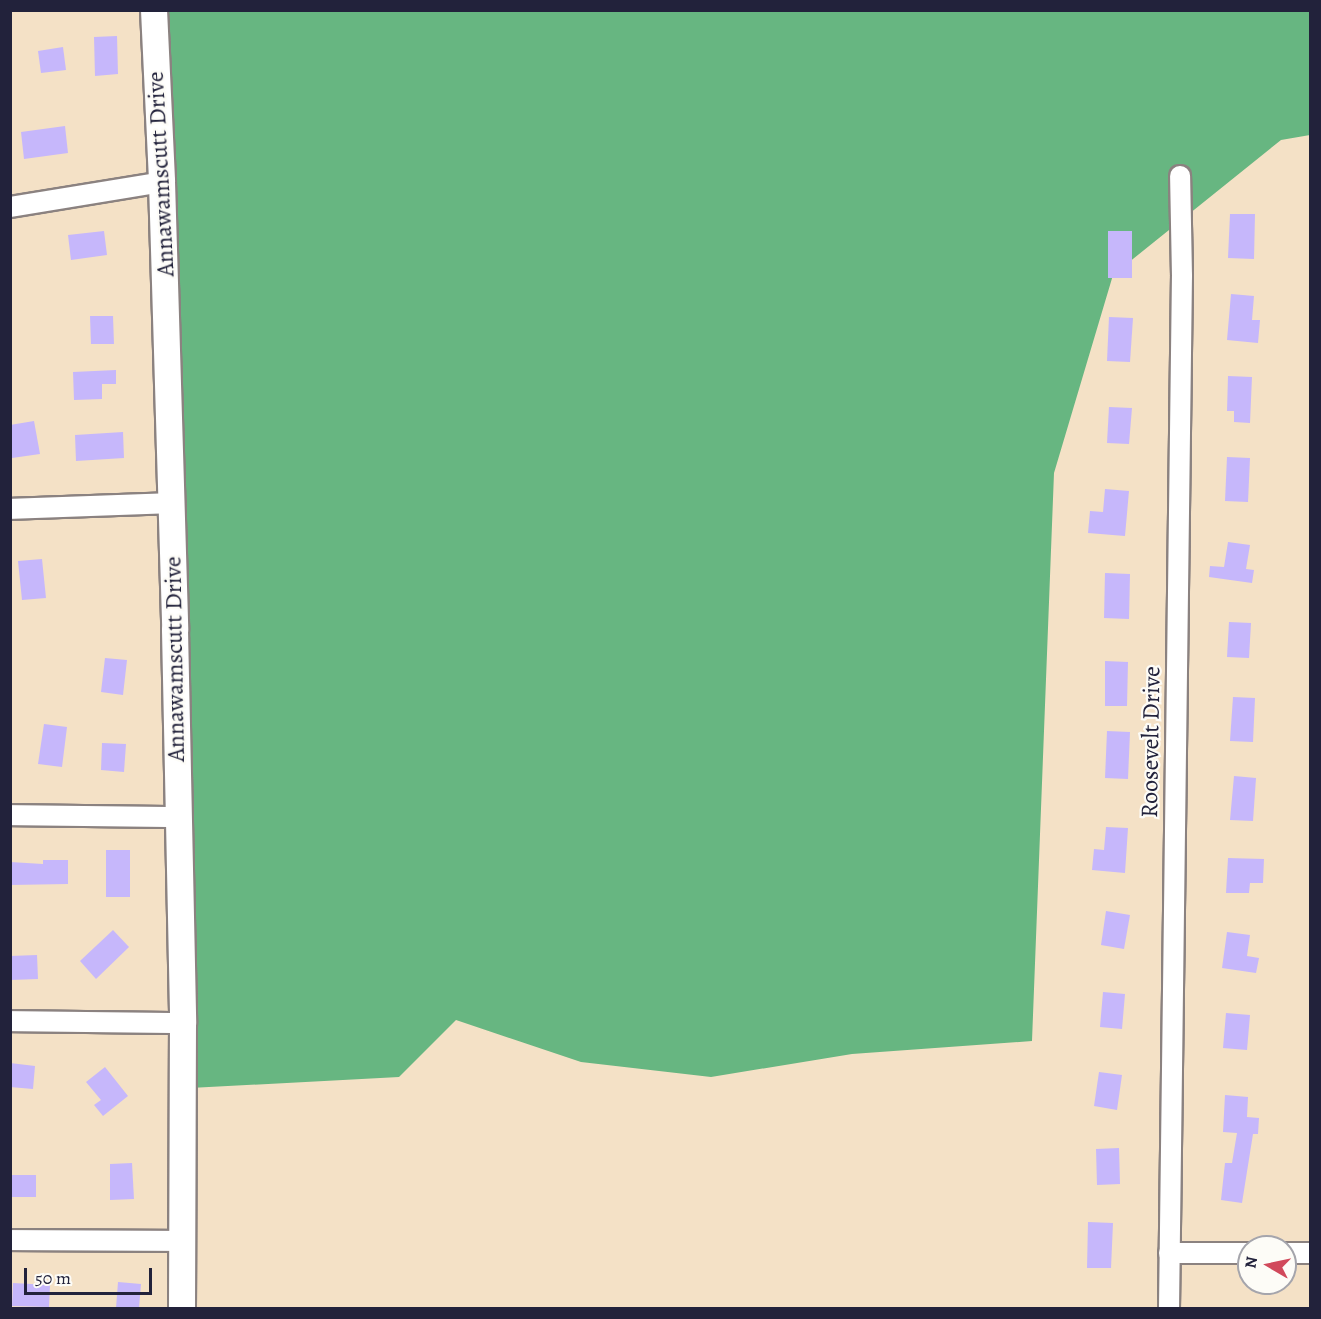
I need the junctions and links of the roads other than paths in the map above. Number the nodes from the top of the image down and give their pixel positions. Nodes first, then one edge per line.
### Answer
1 (154, 10) edge
2 (1180, 176) dead end
3 (162, 182) junction
4 (10, 207) edge
5 (171, 503) junction
6 (10, 509) edge
7 (10, 815) edge
8 (179, 818) junction
9 (10, 1021) edge
10 (183, 1023) junction
11 (10, 1240) edge
12 (182, 1241) junction
13 (1169, 1253) junction
14 (1237, 1253) edge
15 (182, 1308) edge
16 (1169, 1308) edge

1 - 3 street, Annawamscutt Drive
2 - 13 street, Roosevelt Drive
3 - 4 street
3 - 5 street, Annawamscutt Drive
5 - 6 street
5 - 8 street, Annawamscutt Drive
7 - 8 street
8 - 10 street, Annawamscutt Drive
9 - 10 street
10 - 12 street, Annawamscutt Drive
11 - 12 street
12 - 15 street, Annawamscutt Drive
13 - 14 street
13 - 16 street, Roosevelt Drive

